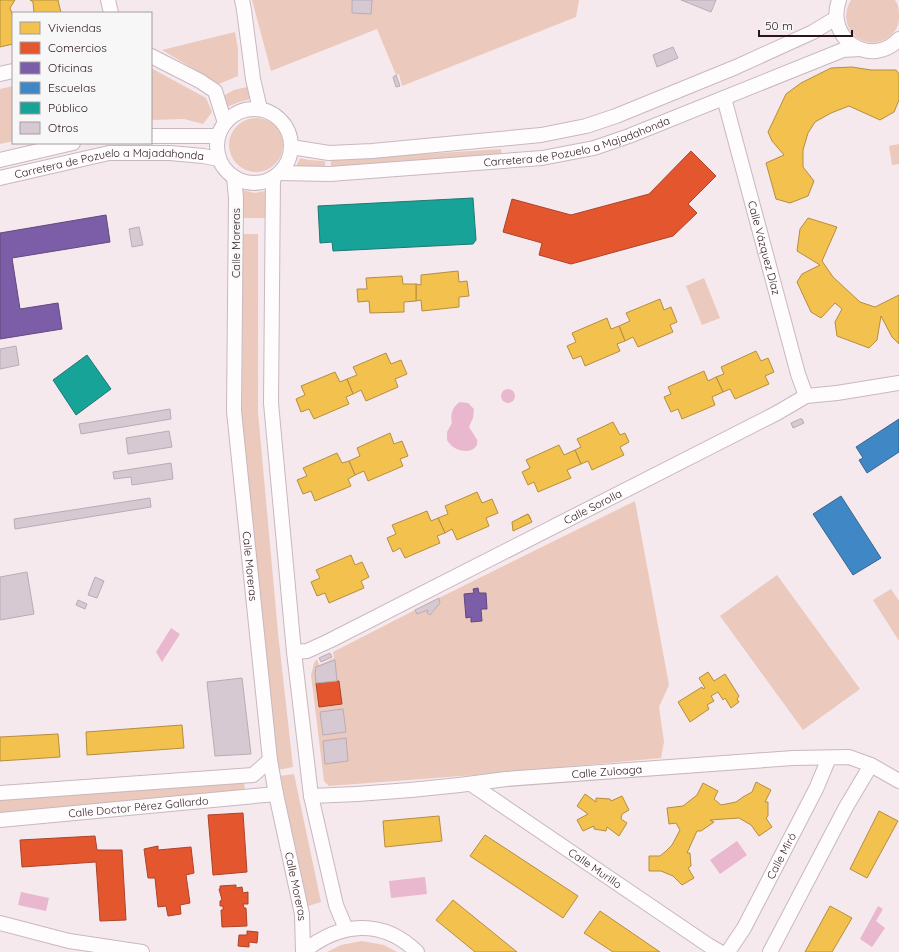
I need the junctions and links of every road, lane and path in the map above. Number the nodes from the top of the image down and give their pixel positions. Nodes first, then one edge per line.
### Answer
1 (242, 0) edge
2 (839, 0) edge
3 (836, 18) junction
4 (899, 39) edge
5 (860, 49) junction
6 (152, 57) edge
7 (12, 71) edge
8 (0, 74) edge
9 (724, 98) junction
10 (260, 109) junction
11 (225, 122) junction
12 (152, 136) edge
13 (218, 136) junction
14 (69, 144) edge
15 (291, 147) junction
16 (219, 159) junction
17 (0, 160) edge
18 (276, 175) junction
19 (234, 177) junction
20 (0, 178) edge
21 (899, 383) edge
22 (806, 396) junction
23 (294, 652) junction
24 (829, 758) junction
25 (270, 760) junction
26 (871, 765) junction
27 (899, 781) edge
28 (471, 784) junction
29 (0, 793) edge
30 (276, 794) junction
31 (311, 796) junction
32 (0, 820) edge
33 (0, 923) edge
34 (346, 929) junction
35 (142, 952) edge
36 (303, 952) edge
37 (418, 952) edge
38 (720, 952) edge
39 (728, 952) edge
40 (770, 952) edge

1 - 10 street
2 - 3 street
3 - 5 street
3 - 15 street, Carretera de Pozuelo a Majadahonda
4 - 5 street, Carretera de Pozuelo a Majadahonda
5 - 9 street, Carretera de Pozuelo a Majadahonda
6 - 11 street
7 - 8 street
9 - 18 street, Carretera de Pozuelo a Majadahonda
9 - 22 street, Calle Vázquez Díaz
10 - 11 street
10 - 15 street
11 - 13 street
12 - 13 street, Carretera de Pozuelo a Majadahonda
13 - 16 street
14 - 17 street, Carretera de Pozuelo a Majadahonda
15 - 18 street
16 - 19 street
16 - 20 street, Carretera de Pozuelo a Majadahonda
18 - 19 street
18 - 23 street
19 - 25 street, Calle Moreras
21 - 22 street, Calle Sorolla
22 - 23 street, Calle Sorolla
23 - 31 street
24 - 26 street, Calle Zuloaga
24 - 28 street, Calle Zuloaga
24 - 39 street, Calle Miró
25 - 29 street, Calle Doctor Pérez Gallardo
25 - 30 street, Calle Moreras
26 - 27 street, Calle Zuloaga
26 - 40 street
28 - 31 street, Calle Zuloaga
28 - 38 street, Calle Murillo
30 - 32 street, Calle Doctor Pérez Gallardo
30 - 36 street, Calle Moreras
31 - 34 street
33 - 35 street
34 - 36 street
34 - 37 street

